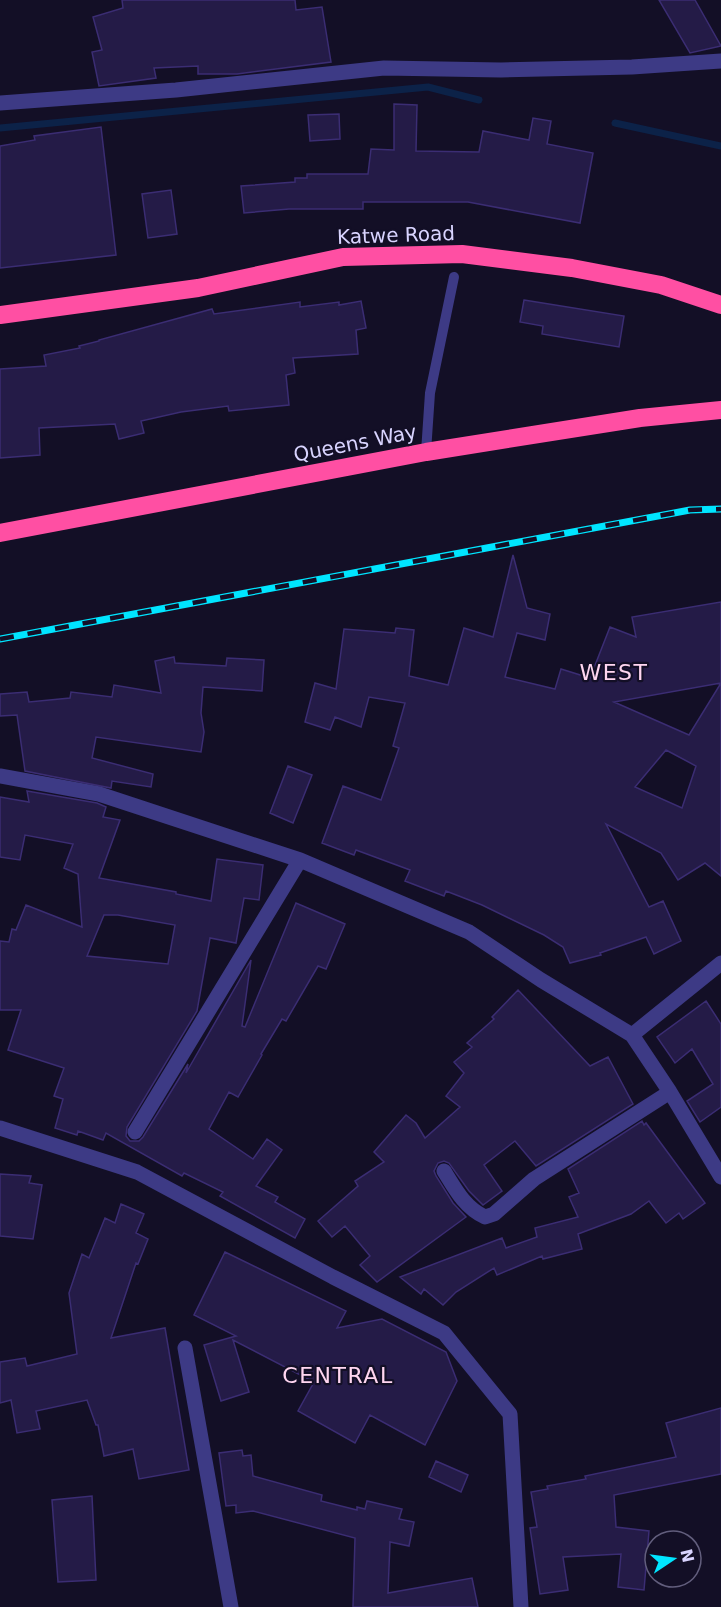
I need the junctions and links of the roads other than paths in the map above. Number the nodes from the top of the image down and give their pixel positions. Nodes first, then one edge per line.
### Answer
1 (721, 61) edge
2 (0, 103) edge
3 (454, 277) dead end
4 (721, 304) edge
5 (0, 315) edge
6 (721, 410) edge
7 (426, 453) junction
8 (0, 533) edge
9 (0, 776) edge
10 (300, 860) junction
11 (721, 963) edge
12 (632, 1035) junction
13 (670, 1092) junction
14 (0, 1128) edge
15 (135, 1132) dead end
16 (444, 1171) dead end
17 (721, 1177) edge
18 (185, 1347) dead end
19 (231, 1607) edge
20 (521, 1607) edge

1 - 2 street
3 - 7 lane
4 - 5 highway, Katwe Road
6 - 7 highway, Queens Way
7 - 8 highway, Queens Way
9 - 10 street
10 - 12 street
10 - 15 street
11 - 12 street
12 - 13 street
13 - 16 street
13 - 17 street
14 - 20 street
18 - 19 street

